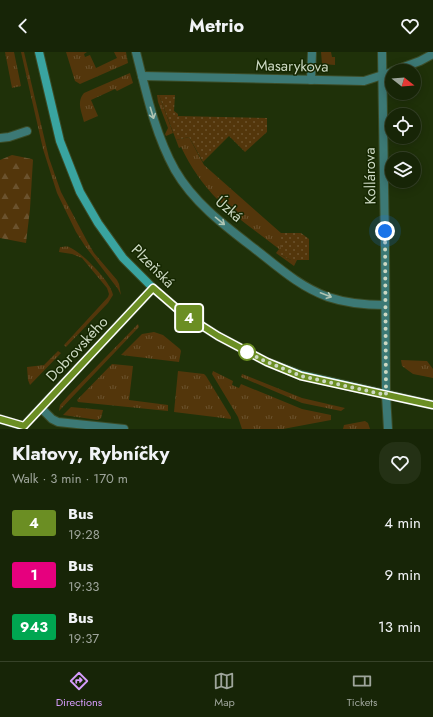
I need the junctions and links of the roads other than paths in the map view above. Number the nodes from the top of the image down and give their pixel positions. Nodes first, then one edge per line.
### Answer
1 (39, 52) edge
2 (136, 52) edge
3 (312, 52) edge
4 (382, 52) edge
5 (433, 54) edge
6 (412, 64) edge
7 (385, 74) edge
8 (382, 75) junction
9 (142, 76) junction
10 (311, 80) junction
11 (27, 131) dead end
12 (0, 138) edge
13 (153, 288) junction
14 (385, 305) junction
15 (386, 395) junction
16 (433, 405) edge
17 (41, 408) junction
18 (0, 419) edge
19 (22, 428) edge
20 (124, 429) edge
21 (388, 429) edge

1 - 13 main road, Plzeňská
2 - 9 street, Úzká
3 - 10 street
4 - 8 street, Kollárova
5 - 6 street, Masarykova
7 - 8 street, Masarykova
8 - 10 street, Masarykova
8 - 14 street, Kollárova
9 - 10 street, Masarykova
9 -> 14 street, Úzká
11 - 12 street
13 - 15 main road, Plzeňská
13 - 17 main road, Dobrovského
14 - 15 street, Kollárova
15 - 16 main road, Plzeňská
15 - 21 street, Kollárova
17 - 19 main road, Dobrovského
17 - 20 street
18 - 19 street

